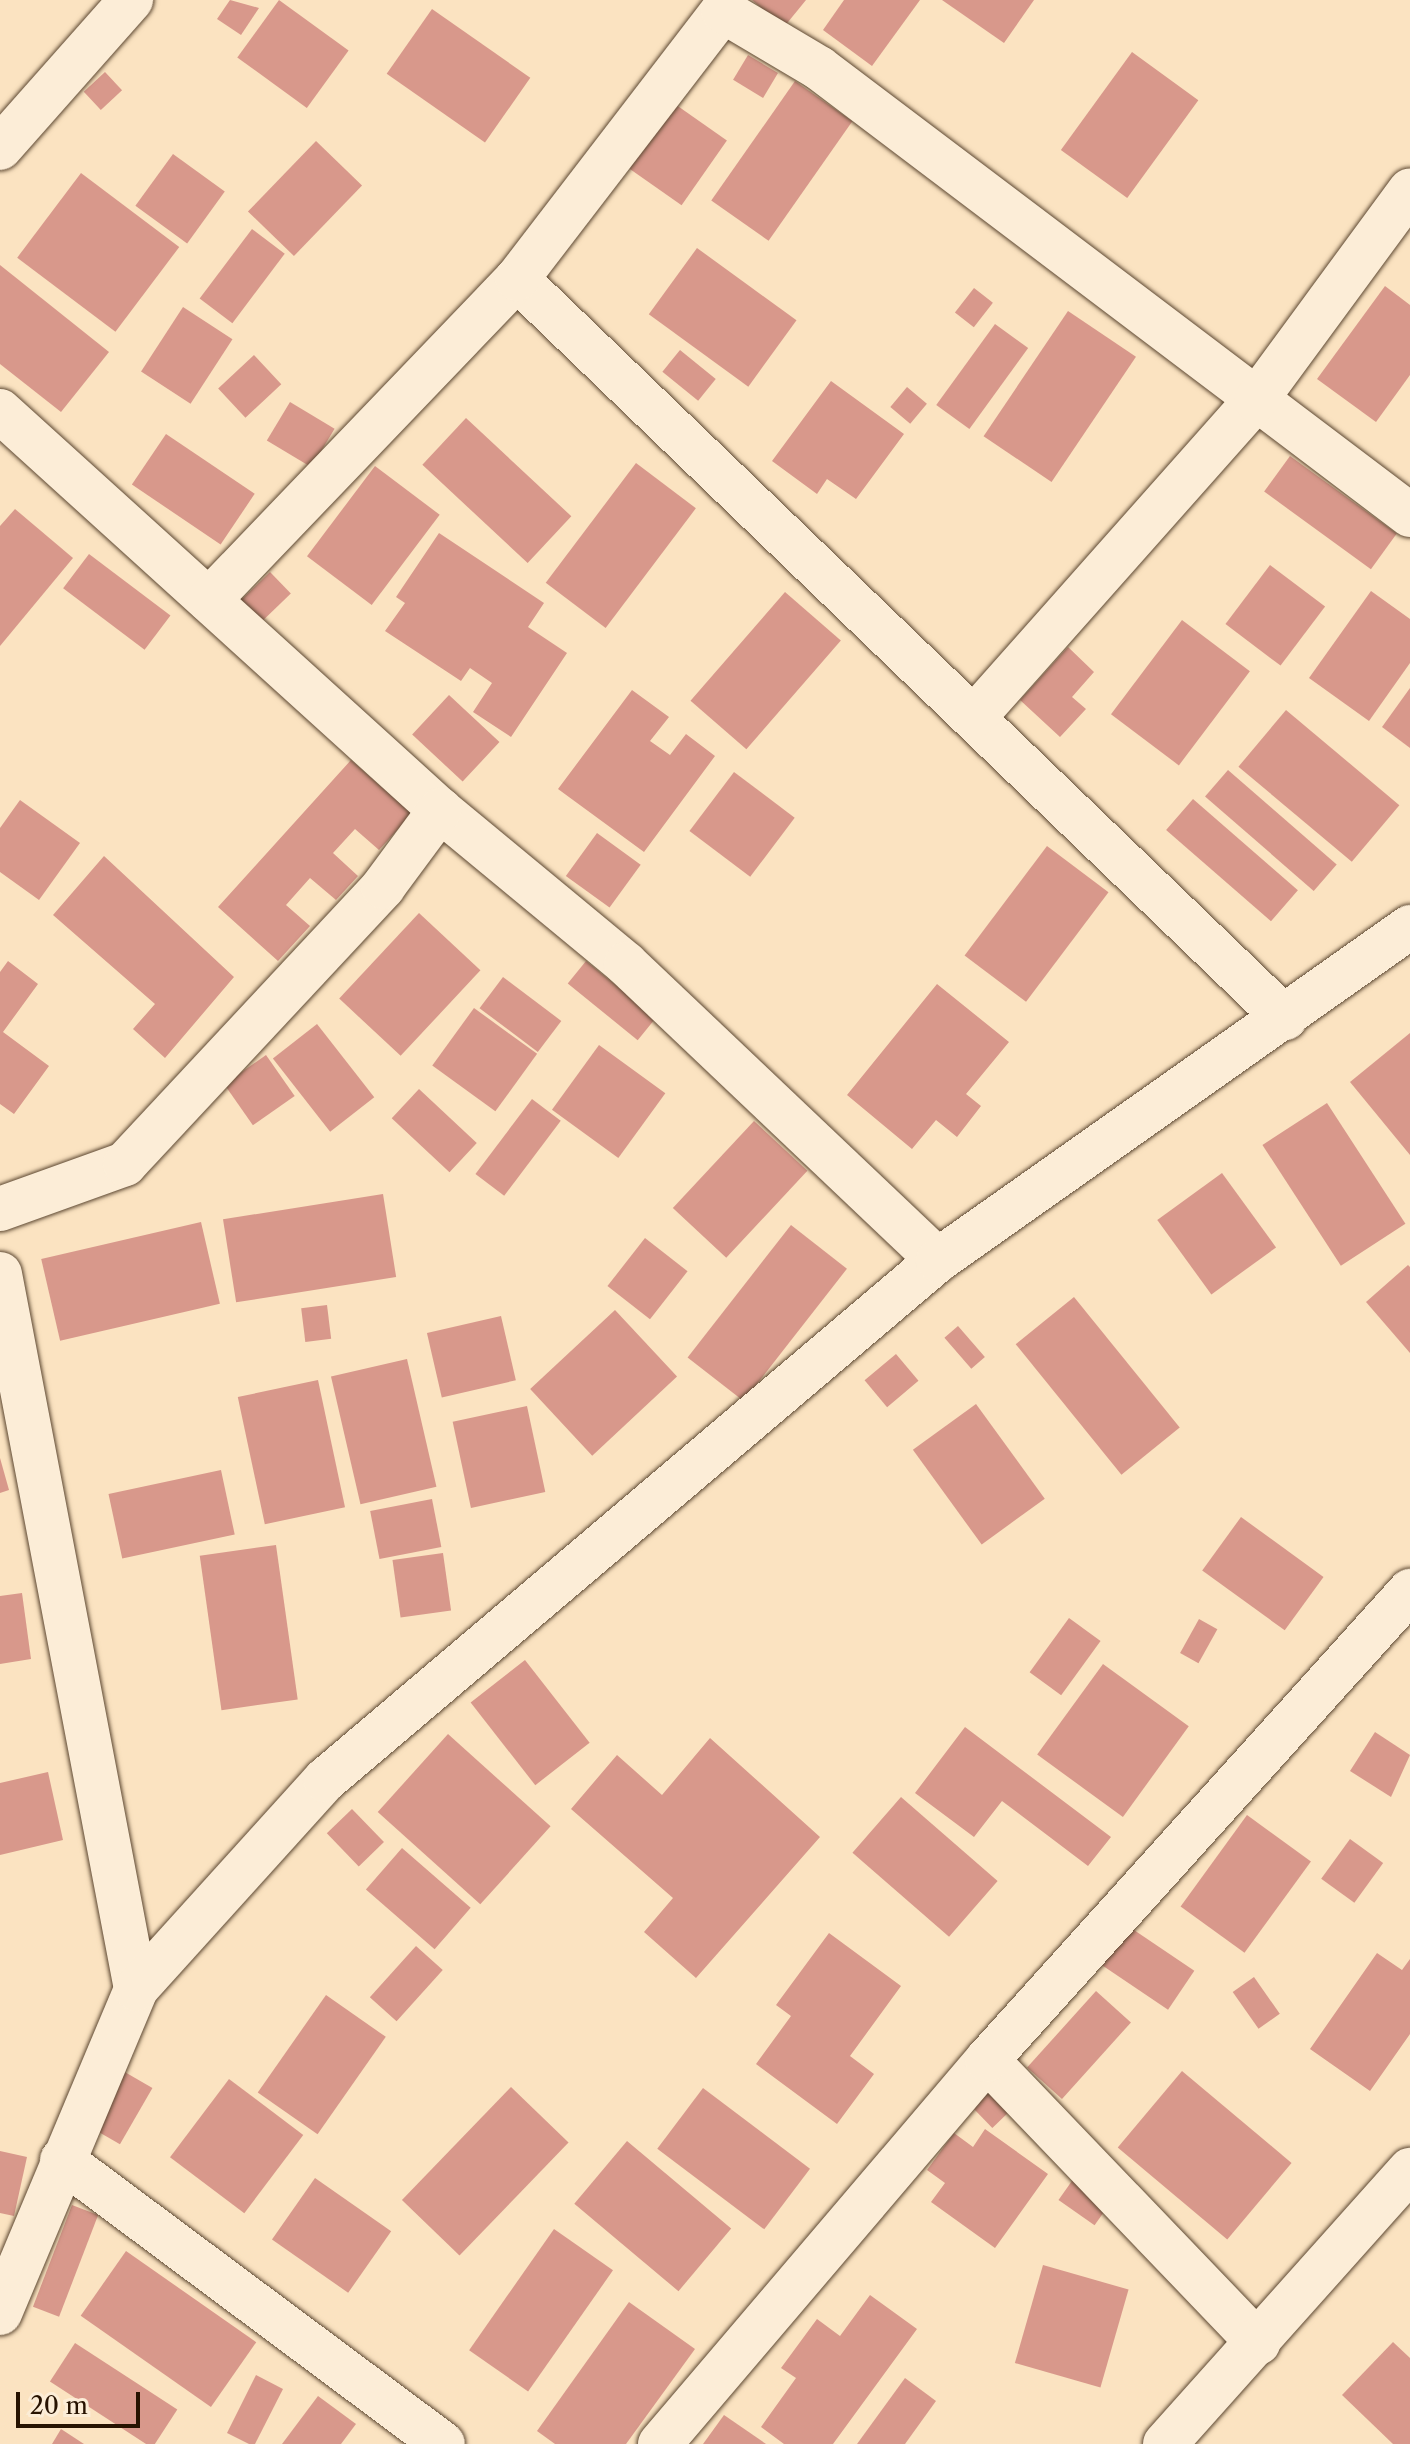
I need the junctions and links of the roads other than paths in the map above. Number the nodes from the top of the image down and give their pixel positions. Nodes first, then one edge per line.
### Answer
1 (131, 0) edge
2 (0, 148) edge
3 (1410, 190) edge
4 (517, 279) junction
5 (1256, 400) junction
6 (0, 411) edge
7 (1410, 515) edge
8 (209, 600) junction
9 (977, 714) junction
10 (440, 810) junction
11 (1410, 927) edge
12 (1285, 1018) junction
13 (0, 1209) edge
14 (938, 1260) junction
15 (0, 1274) edge
16 (1410, 1591) edge
17 (136, 1989) junction
18 (987, 2060) junction
19 (62, 2160) junction
20 (1410, 2170) edge
21 (2, 2300) edge
22 (1258, 2343) junction
23 (443, 2444) edge
24 (660, 2444) edge
25 (1165, 2444) edge

1 - 2 street
3 - 5 street
4 - 5 street
4 - 8 street
4 - 9 street
5 - 7 street
5 - 9 street
6 - 8 street
8 - 10 street
9 - 12 street
10 - 13 street
10 - 14 street
11 - 12 street
12 - 14 street
14 - 17 street
15 - 17 street
16 - 18 street
17 - 19 street
18 - 22 street
18 - 24 street
19 - 21 street
19 - 23 street
20 - 22 street
22 - 25 street

